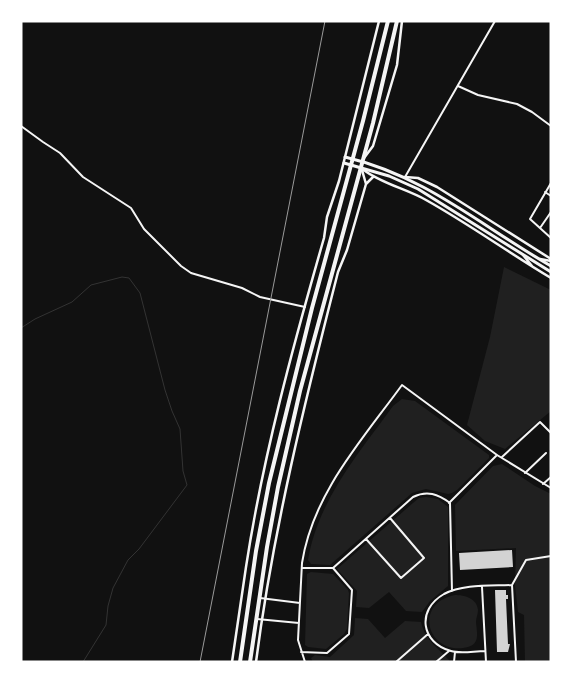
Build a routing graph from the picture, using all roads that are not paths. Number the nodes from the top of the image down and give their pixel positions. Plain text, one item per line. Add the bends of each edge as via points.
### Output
1 (379, 21) edge
2 (388, 21) edge
3 (397, 21) edge
4 (402, 21) edge
5 (495, 21) edge
6 (457, 85) junction
7 (21, 126) edge
8 (551, 126) edge
9 (345, 157) junction
10 (353, 159) junction
11 (362, 161) junction
12 (344, 163) junction
13 (351, 165) junction
14 (361, 167) junction
15 (373, 177) junction
16 (404, 177) junction
17 (551, 183) edge
18 (366, 184) junction
19 (550, 187) edge
20 (545, 192) junction
21 (551, 196) edge
22 (551, 212) edge
23 (540, 228) junction
24 (551, 238) edge
25 (522, 254) junction
26 (536, 258) junction
27 (551, 260) edge
28 (551, 266) edge
29 (534, 268) junction
30 (551, 272) edge
31 (551, 278) edge
32 (305, 307) junction
33 (551, 433) edge
34 (546, 453) dead end
35 (497, 455) junction
36 (502, 457) junction
37 (526, 473) junction
38 (551, 477) edge
39 (543, 484) junction
40 (551, 488) edge
41 (449, 503) junction
42 (390, 518) junction
43 (366, 538) junction
44 (551, 556) edge
45 (302, 568) junction
46 (333, 568) junction
47 (512, 584) junction
48 (482, 587) junction
49 (452, 590) junction
50 (259, 598) junction
51 (265, 599) junction
52 (300, 603) junction
53 (256, 619) junction
54 (262, 620) junction
55 (299, 623) junction
56 (428, 634) junction
57 (485, 650) junction
58 (449, 651) junction
59 (301, 652) junction
60 (455, 652) junction
61 (232, 662) edge
62 (240, 662) edge
63 (250, 662) edge
64 (256, 662) edge
65 (305, 662) edge
66 (396, 662) edge
67 (436, 662) edge
68 (454, 662) edge
69 (486, 662) edge
70 (516, 662) edge

1 - 9 street
2 - 10 highway
3 - 11 highway
4 - 11 street via 397,65 373,146
5 - 6 street
6 - 8 street via 478,95 517,104
6 - 16 street
7 - 32 street via 60,153 83,177 132,208 144,229 181,266 260,297
9 - 10 main road
9 - 12 street
10 - 11 main road
10 - 13 highway
11 - 14 highway
11 - 16 main road
12 - 13 main road
12 - 32 street
13 - 14 main road
13 - 62 highway via 269,482
14 - 15 street
14 - 18 street
14 - 25 main road via 418,189
14 - 50 highway via 321,310 278,487
15 - 18 street
15 - 29 street via 432,203
16 - 26 main road via 437,194
16 - 27 street via 418,178 437,187
17 - 19 street
18 - 51 street via 338,272 298,428
19 - 20 street
20 - 21 street
20 - 23 street via 530,219
22 - 23 street
23 - 24 street
25 - 29 street
25 - 30 main road
26 - 27 street
26 - 28 main road
29 - 31 street
32 - 61 street via 258,501
33 - 36 street via 540,422
34 - 37 street
35 - 36 street
35 - 41 street
35 - 45 street via 402,385 325,493 304,550
36 - 37 street
37 - 39 street
38 - 39 street
39 - 40 street
41 - 42 street via 439,496 424,493 413,497
41 - 49 street
42 - 43 street
42 - 43 street via 424,558 401,578
43 - 46 street
44 - 47 street via 526,560
45 - 46 street
45 - 52 street
46 - 59 street via 352,590 350,634 327,654
47 - 48 street
47 - 70 street
48 - 49 street
48 - 57 street
49 - 56 street via 437,599 427,611
50 - 51 street
50 - 53 highway
51 - 52 street
51 - 54 street
52 - 55 street
53 - 54 street
53 - 63 highway
54 - 55 street
54 - 64 street
55 - 59 street
56 - 58 street via 440,647
56 - 66 street
57 - 60 street
57 - 69 street
58 - 60 street
58 - 67 street
59 - 65 street
60 - 68 street

